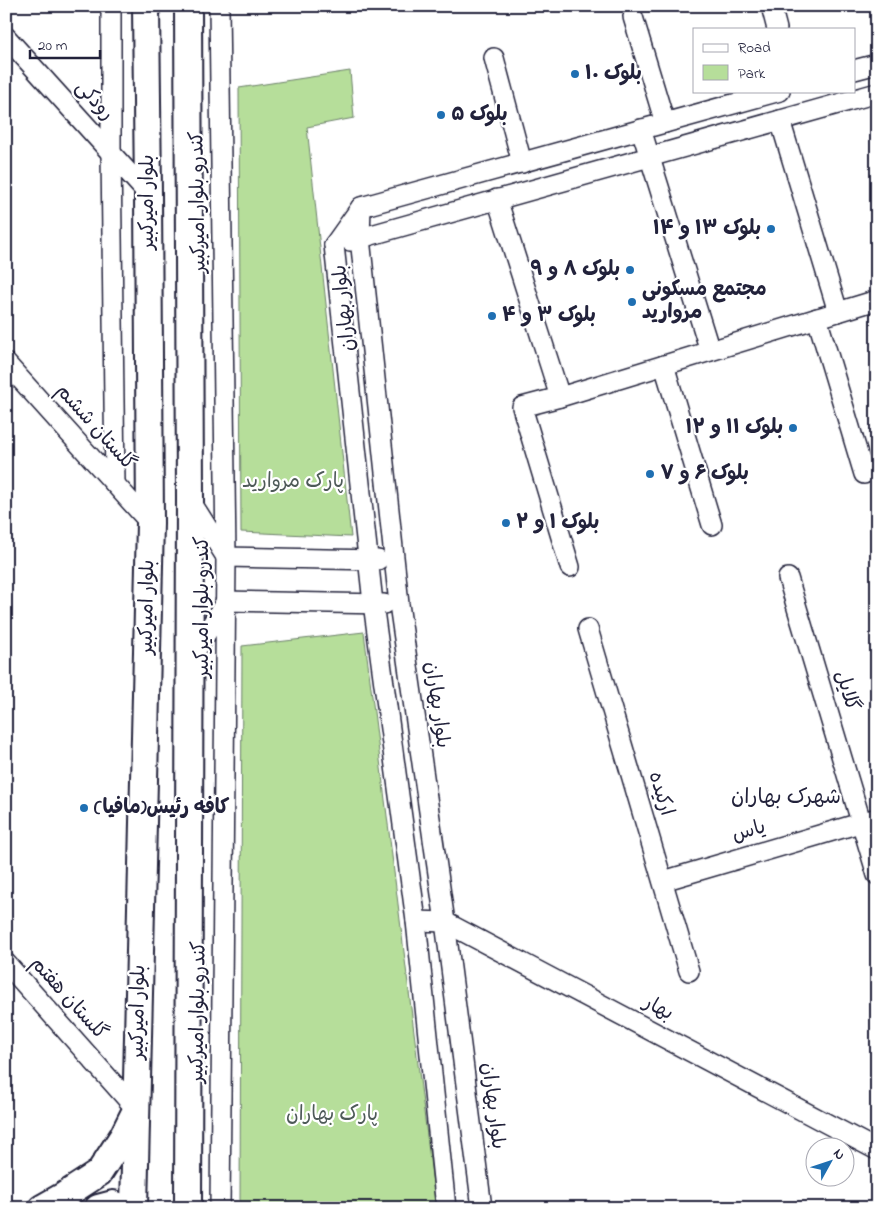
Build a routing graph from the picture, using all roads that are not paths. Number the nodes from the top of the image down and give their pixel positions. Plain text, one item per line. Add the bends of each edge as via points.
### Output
1 (111, 6) edge
2 (146, 6) edge
3 (188, 6) edge
4 (219, 6) edge
5 (771, 6) edge
6 (633, 17) dead end
7 (777, 28) edge
8 (6, 37) edge
9 (494, 58) dead end
10 (877, 64) edge
11 (856, 69) edge
12 (776, 92) edge
13 (877, 93) edge
14 (780, 120) junction
15 (665, 123) junction
16 (641, 129) junction
17 (111, 153) junction
18 (650, 156) junction
19 (522, 163) junction
20 (148, 194) junction
21 (497, 199) junction
22 (361, 207) junction
23 (360, 238) junction
24 (334, 245) junction
25 (877, 300) edge
26 (838, 312) junction
27 (817, 318) junction
28 (710, 351) junction
29 (6, 363) edge
30 (664, 365) junction
31 (560, 397) junction
32 (864, 474) dead end
33 (115, 484) junction
34 (190, 498) junction
35 (150, 523) junction
36 (712, 525) dead end
37 (226, 557) junction
38 (368, 559) junction
39 (394, 562) junction
40 (570, 567) dead end
41 (788, 578) dead end
42 (226, 600) junction
43 (373, 603) junction
44 (399, 604) junction
45 (588, 630) dead end
46 (190, 661) junction
47 (869, 820) edge
48 (877, 875) edge
49 (663, 881) junction
50 (416, 921) junction
51 (445, 922) junction
52 (6, 963) edge
53 (689, 970) dead end
54 (136, 1109) junction
55 (877, 1150) edge
56 (42, 1208) edge
57 (98, 1208) edge
58 (125, 1208) edge
59 (134, 1208) edge
60 (188, 1208) edge
61 (220, 1208) edge
62 (446, 1208) edge
63 (482, 1208) edge

1 - 17 street
2 - 20 main road, بلوار امیرکبیر
3 - 34 main road, بلوار امیرکبیر
4 - 37 street, کندرو بلوار امیرکبیر
5 - 7 street
6 - 15 street
8 - 17 street, رودکی
9 - 19 street
10 - 11 street
12 - 15 street
13 - 14 street
14 - 18 street
14 - 26 street
15 - 16 street
16 - 18 street
16 - 19 street
17 - 20 street, رودکی
17 - 33 street
18 - 21 street
18 - 28 street
19 - 22 street
20 - 35 main road, بلوار امیرکبیر
21 - 23 street
21 - 31 street
22 - 23 street, بلوار بهاران
22 - 24 street
23 - 24 street
23 - 39 street, بلوار بهاران
24 - 38 street, بلوار بهاران
25 - 26 street
26 - 27 street
27 - 28 street
27 - 32 street
28 - 30 street
29 - 33 street, گلستان ششم
30 - 31 street
30 - 36 street
31 - 40 street via 522,407
33 - 35 street, گلستان ششم
34 - 37 street
34 - 46 main road, بلوار امیرکبیر
35 - 54 main road, بلوار امیرکبیر
37 - 38 street
37 - 42 street, کندرو بلوار امیرکبیر
38 - 39 street
38 - 43 street, بلوار بهاران
39 - 44 street, بلوار بهاران
41 - 47 street, گلایل
42 - 43 street
42 - 46 street
42 - 61 street, کندرو بلوار امیرکبیر
43 - 44 street
43 - 50 street, بلوار بهاران
44 - 51 street, بلوار بهاران
45 - 49 street, ارکیده
46 - 60 main road, بلوار امیرکبیر
47 - 48 street, گلایل
47 - 49 street, یاس
49 - 53 street, ارکیده
50 - 51 street, بهار
50 - 62 street, بلوار بهاران
51 - 55 street, بهار
51 - 63 street, بلوار بهاران
52 - 54 street, گلستان هفتم
54 - 56 main road via 99,1174
54 - 59 main road, بلوار امیرکبیر
57 - 58 main road via 113,1204

